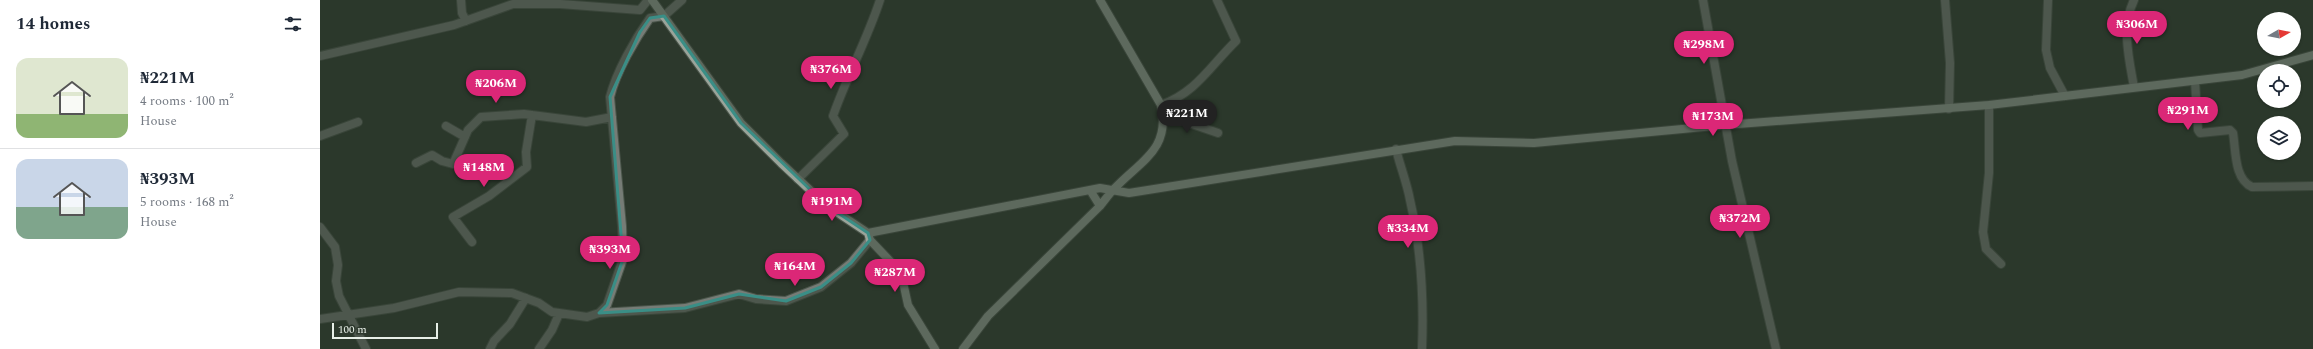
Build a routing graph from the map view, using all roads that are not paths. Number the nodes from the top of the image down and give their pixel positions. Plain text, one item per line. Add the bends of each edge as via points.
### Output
1 (461, 0) edge
2 (648, 0) edge
3 (652, 0) edge
4 (682, 0) edge
5 (880, 0) edge
6 (1100, 0) edge
7 (1216, 0) edge
8 (1703, 0) edge
9 (1945, 0) edge
10 (2048, 0) edge
11 (2134, 0) edge
12 (664, 16) junction
13 (466, 21) junction
14 (2313, 55) edge
15 (320, 56) edge
16 (2195, 81) junction
17 (2134, 87) junction
18 (2065, 96) junction
19 (1161, 105) junction
20 (1989, 105) junction
21 (1949, 109) junction
22 (1163, 114) junction
23 (532, 115) junction
24 (612, 117) junction
25 (358, 122) dead end
26 (446, 126) dead end
27 (1725, 126) junction
28 (1218, 133) dead end
29 (320, 136) edge
30 (465, 137) junction
31 (1396, 149) junction
32 (416, 162) dead end
33 (798, 179) junction
34 (2313, 186) edge
35 (1113, 189) junction
36 (1090, 190) junction
37 (1100, 206) junction
38 (320, 227) edge
39 (869, 237) junction
40 (472, 242) dead end
41 (2001, 264) dead end
42 (526, 298) junction
43 (599, 313) junction
44 (558, 314) junction
45 (350, 315) junction
46 (320, 319) edge
47 (366, 349) edge
48 (490, 349) edge
49 (539, 349) edge
50 (935, 349) edge
51 (963, 349) edge
52 (1422, 349) edge
53 (1776, 349) edge

1 - 13 street
2 - 13 street via 640,10 560,4 513,4
3 - 12 street
4 - 12 street
5 - 33 street via 872,24 853,62 834,116 844,134
6 - 19 street
7 - 19 street via 1236,41 1204,77 1177,100
8 - 27 street
9 - 21 street via 1950,63
10 - 18 street via 2046,50 2050,68
11 - 17 street via 2130,13 2127,48
12 - 24 street via 650,18 640,32 613,87 610,97
12 - 33 street via 741,123
13 - 15 street
14 - 16 street via 2242,75
16 - 17 street
16 - 34 street via 2198,130 2200,133 2230,130 2233,133 2239,174 2245,184 2252,187
17 - 18 street
18 - 20 street
19 - 22 street
20 - 21 street
20 - 41 street via 1989,173 1983,232 1986,249
21 - 27 street
22 - 28 street
22 - 35 street via 1160,142 1151,154
23 - 24 street via 586,122
23 - 30 street via 502,114 481,117 468,130
23 - 40 street via 526,152 527,167 489,196 453,217
24 - 43 street via 623,259 607,305
25 - 29 street
26 - 30 street
27 - 31 street via 1534,143 1455,141
27 - 53 street
30 - 32 street via 453,164 432,155
31 - 35 street via 1129,193
31 - 52 street via 1415,226 1423,292
33 - 39 street via 826,205
35 - 36 street
35 - 37 street
36 - 37 street
36 - 39 street
37 - 51 street via 988,316
38 - 45 street via 335,247 339,296
39 - 43 street via 851,263 821,287 786,301 756,299 739,294 685,308
39 - 50 street via 890,261 903,282 908,304
42 - 44 street
42 - 45 street via 512,293 459,292 394,308
42 - 48 street
43 - 44 street via 587,317
44 - 49 street via 552,330
45 - 46 street
45 - 47 street

